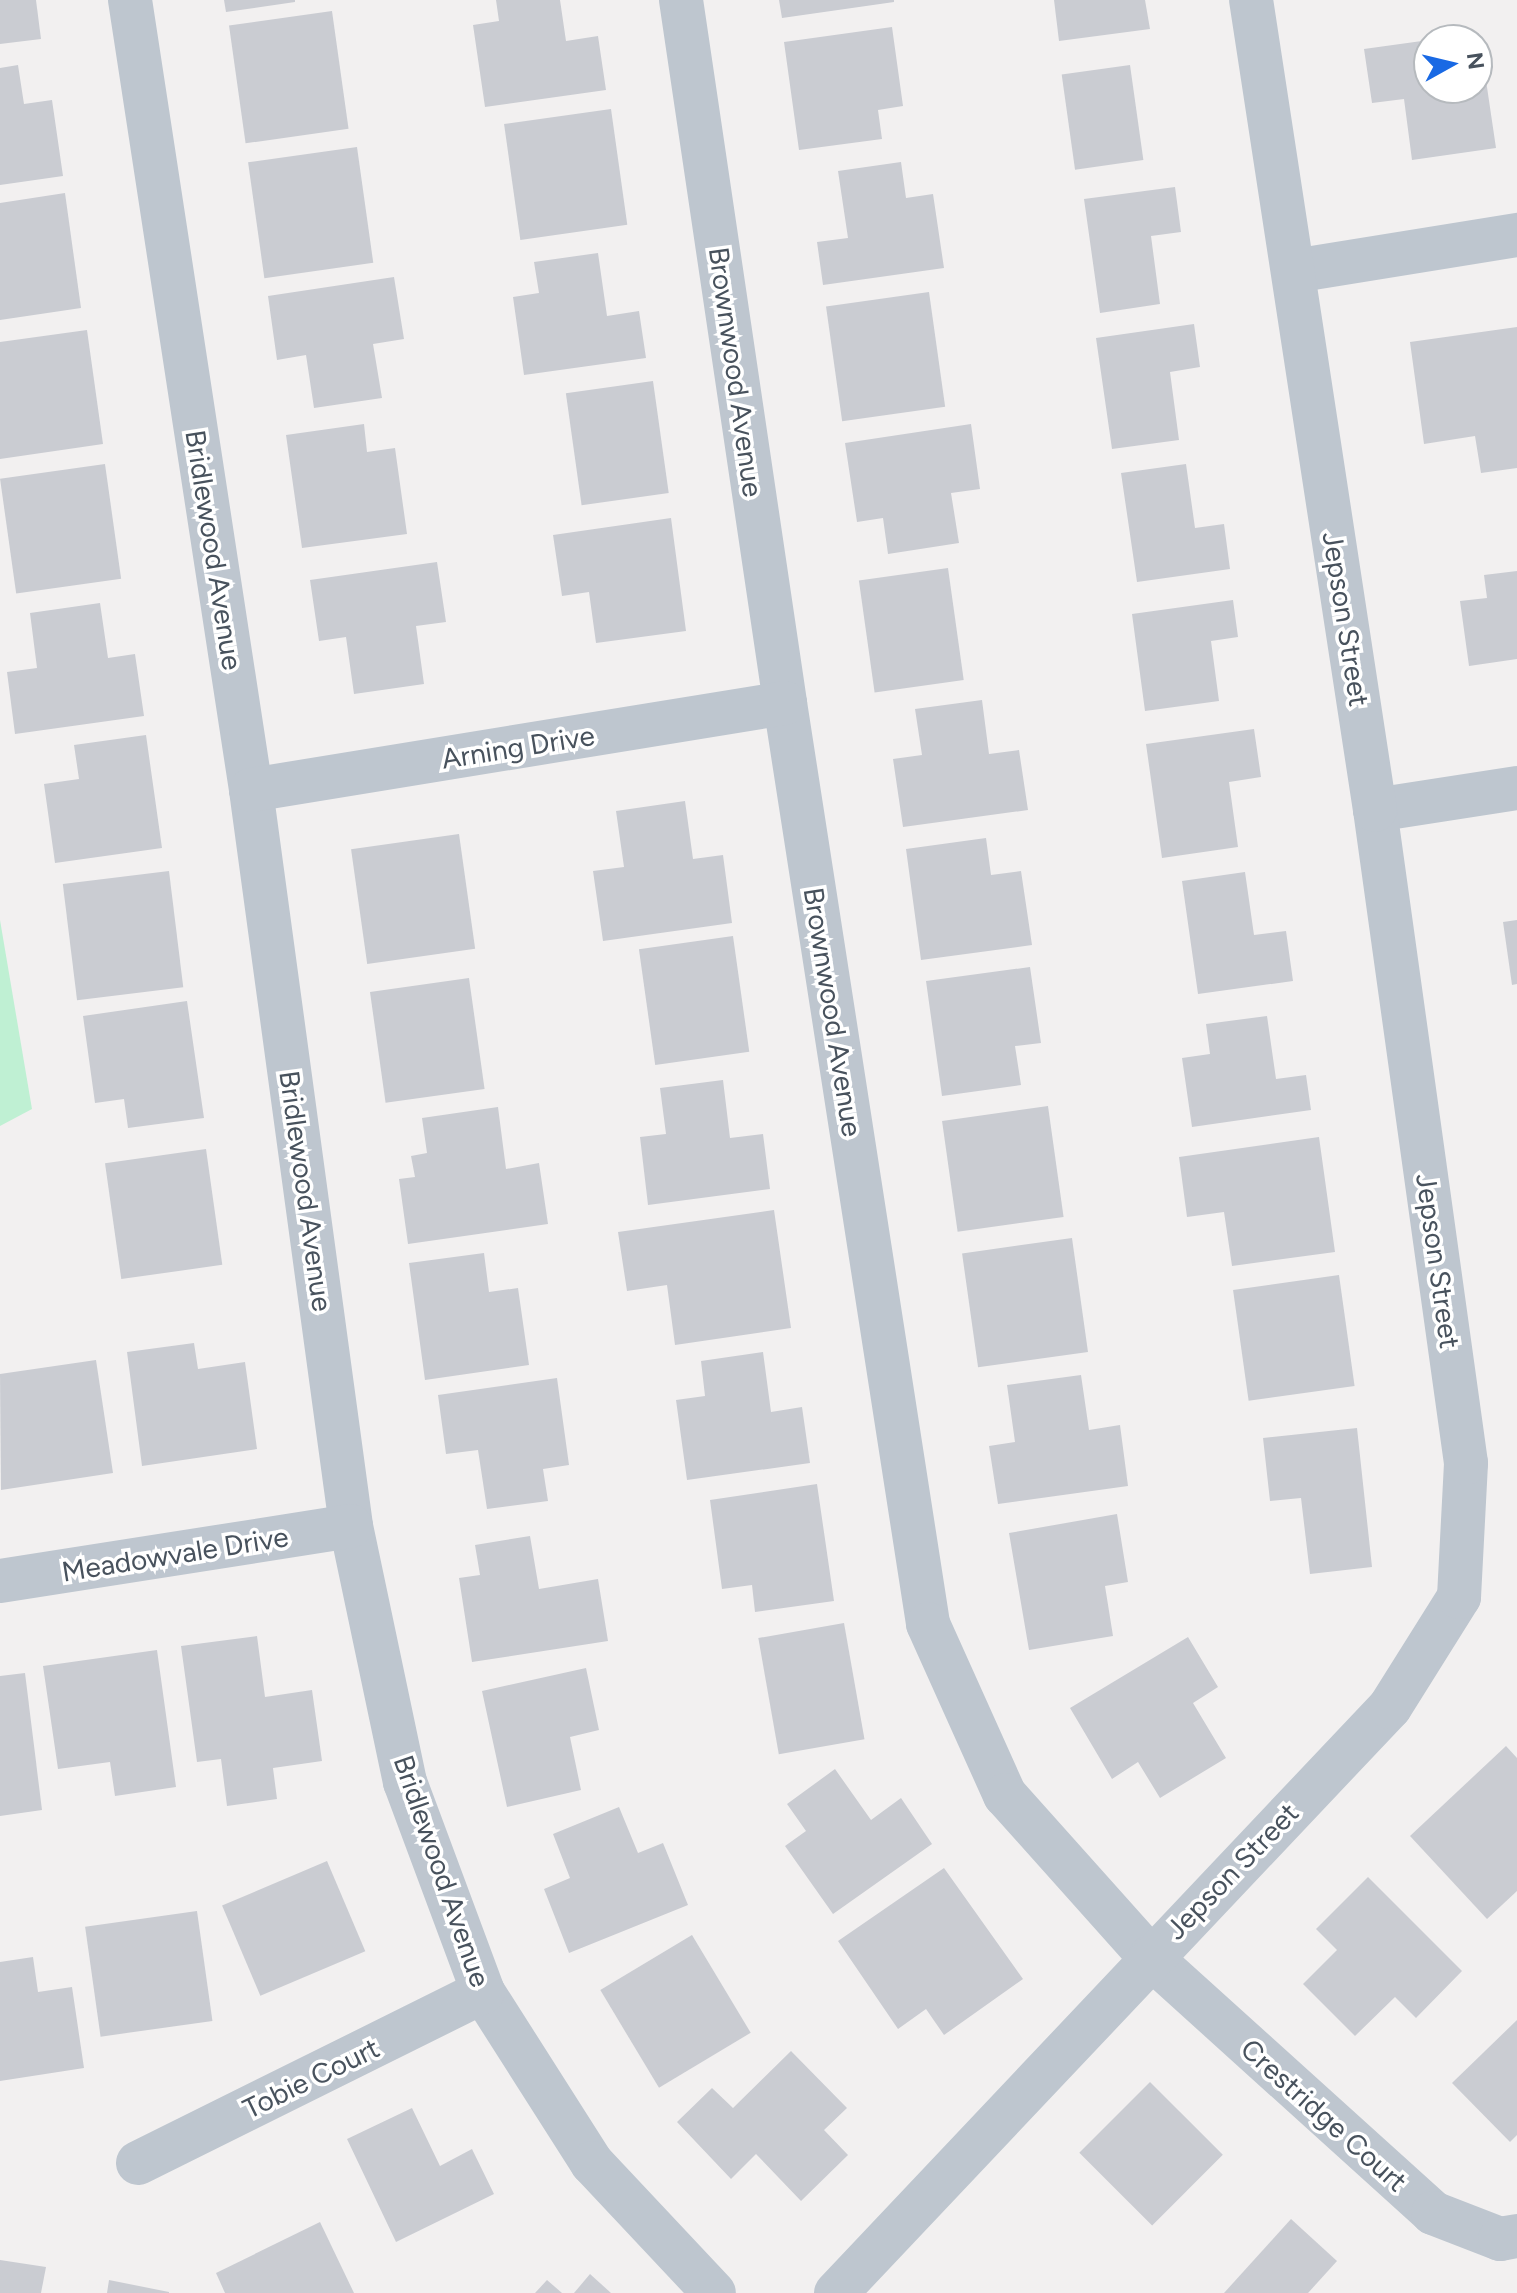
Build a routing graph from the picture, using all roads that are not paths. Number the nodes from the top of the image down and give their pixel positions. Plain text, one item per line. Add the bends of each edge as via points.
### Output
1 (130, 0) edge
2 (681, 0) edge
3 (1251, 0) edge
4 (1517, 235) edge
5 (1294, 271) junction
6 (785, 703) junction
7 (1517, 788) edge
8 (251, 790) junction
9 (1375, 810) junction
10 (351, 1526) junction
11 (0, 1581) edge
12 (1150, 1957) junction
13 (483, 1992) junction
14 (138, 2163) dead end
15 (1517, 2236) edge
16 (714, 2293) edge
17 (836, 2293) edge

1 - 8 street, Bridlewood Avenue
2 - 6 street, Brownwood Avenue
3 - 5 street, Jepson Street
4 - 5 street
5 - 9 street, Jepson Street
6 - 8 street, Arning Drive
6 - 12 street, Brownwood Avenue via 928,1624 1005,1795
7 - 9 street
8 - 10 street, Bridlewood Avenue
9 - 12 street, Jepson Street via 1466,1463 1459,1597 1390,1707
10 - 11 street, Meadowvale Drive
10 - 13 street, Bridlewood Avenue via 405,1782
12 - 15 street, Crestridge Court via 1433,2213 1500,2239
12 - 17 street, Jepson Street
13 - 14 street, Tobie Court
13 - 16 street, Bridlewood Avenue via 592,2163

